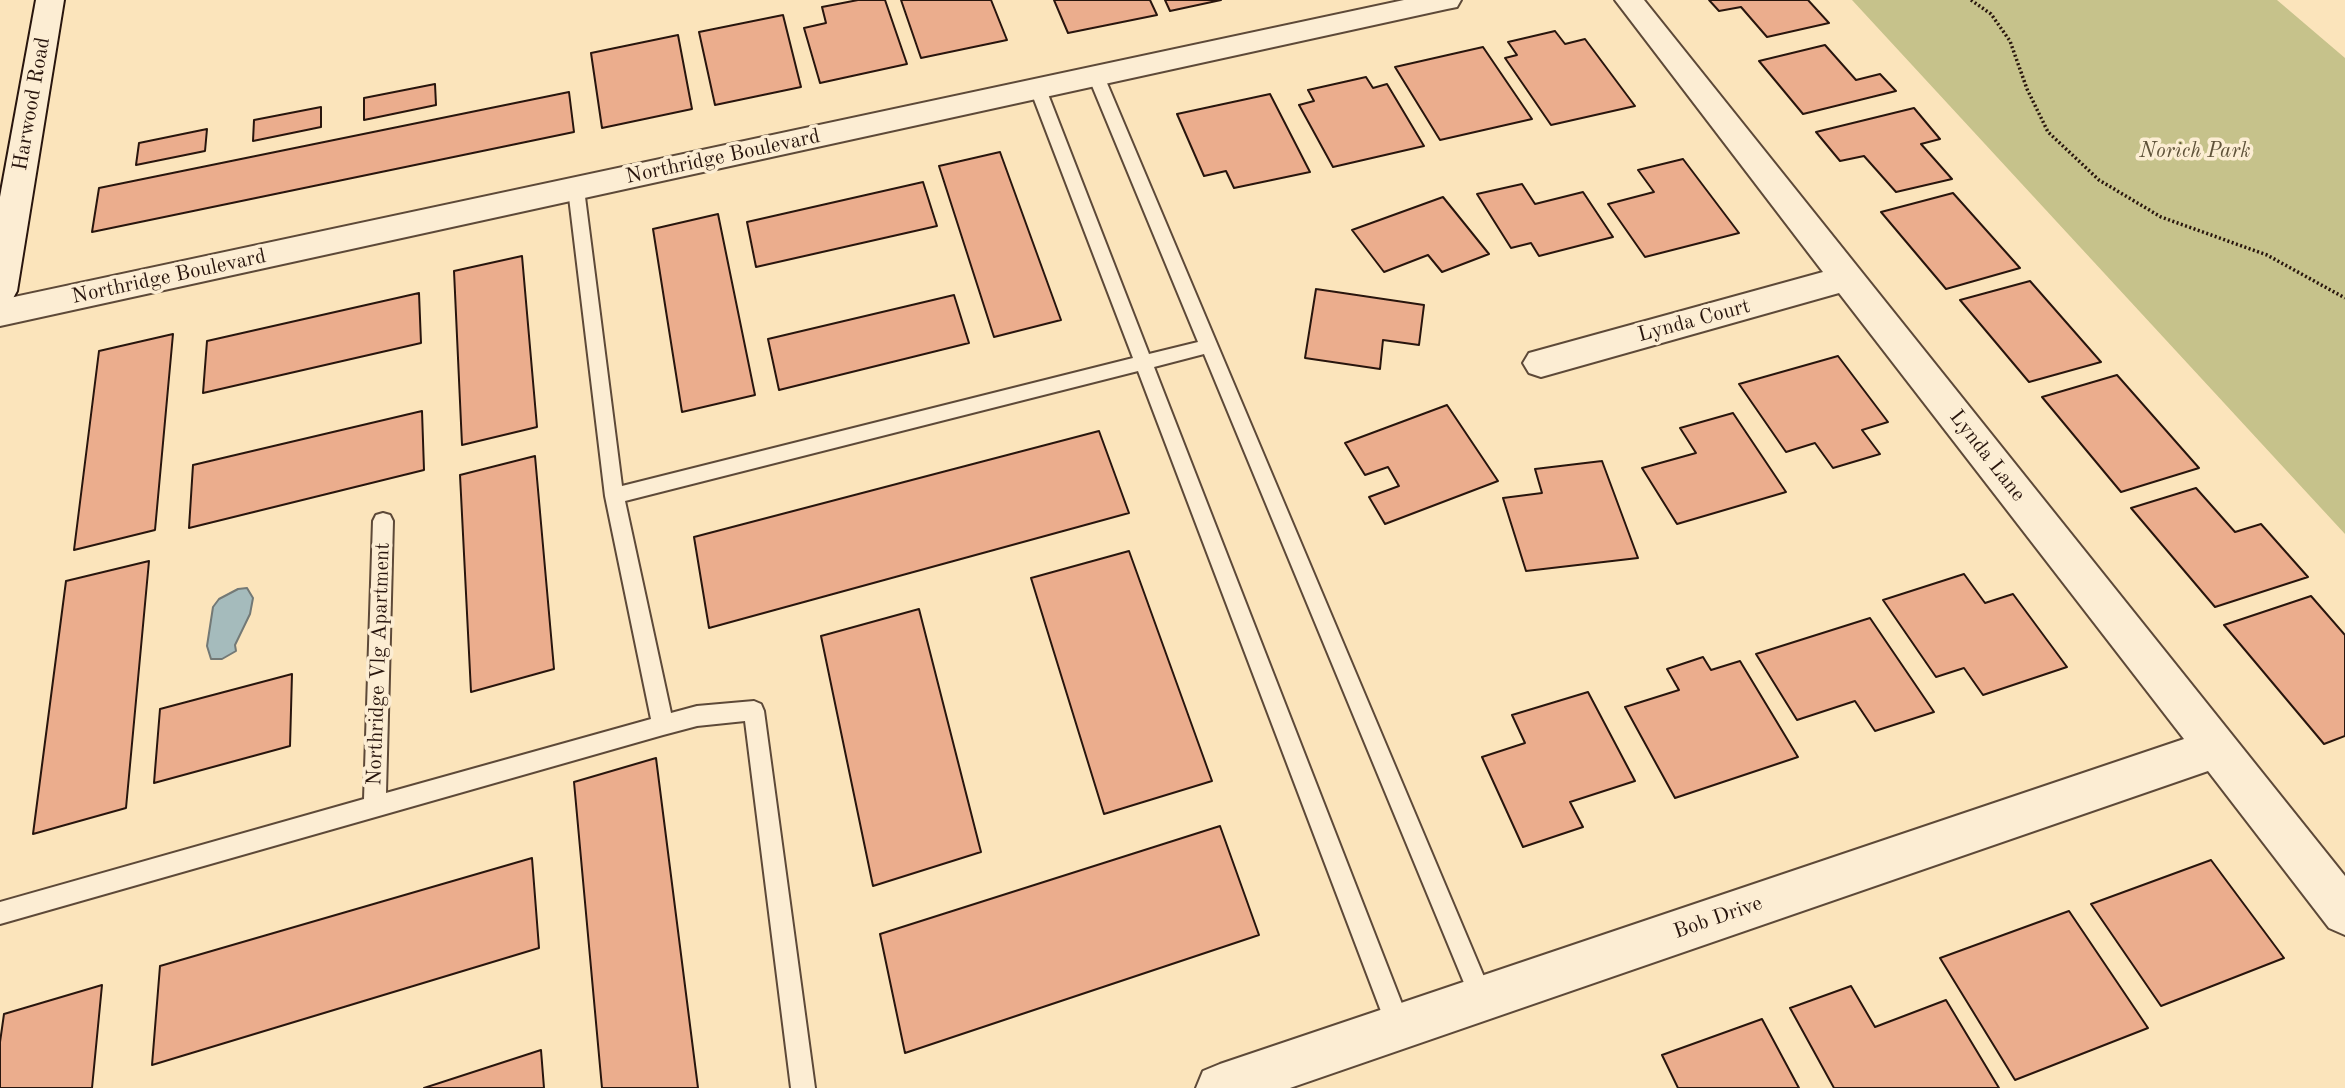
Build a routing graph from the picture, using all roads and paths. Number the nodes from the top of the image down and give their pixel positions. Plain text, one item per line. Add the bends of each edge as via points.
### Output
1 (50, 0) edge
2 (1447, 0) edge
3 (1629, 0) edge
4 (1971, 0) edge
5 (1096, 76) junction
6 (1038, 89) junction
7 (576, 189) junction
8 (1847, 278) junction
9 (0, 291) edge
10 (2345, 298) edge
11 (0, 313) edge
12 (1209, 346) junction
13 (1143, 363) junction
14 (1541, 363) dead end
15 (614, 496) junction
16 (383, 521) dead end
17 (663, 725) junction
18 (2216, 748) junction
19 (375, 807) junction
20 (2345, 912) edge
21 (0, 913) edge
22 (1482, 999) junction
23 (1399, 1027) junction
24 (803, 1088) edge
25 (1220, 1088) edge

1 - 9 street, Harwood Road
2 - 5 street, Northridge Boulevard
3 - 8 street, Lynda Lane
4 - 10 path via 1992,14 2010,41 2048,132 2099,180 2161,217 2267,255
5 - 6 street, Northridge Boulevard
5 - 12 lane
6 - 7 street, Northridge Boulevard
6 - 13 lane
7 - 11 street, Northridge Boulevard
7 - 15 lane
8 - 14 street, Lynda Court
8 - 18 street, Lynda Lane
12 - 13 lane
12 - 22 lane
13 - 15 lane
13 - 23 lane
15 - 17 lane
16 - 19 lane, Northridge Vlg Apartment
17 - 19 lane
17 - 24 lane via 696,716 754,711
18 - 20 street, Lynda Lane
18 - 22 street, Bob Drive
19 - 21 lane
22 - 23 street, Bob Drive
23 - 25 street, Bob Drive

